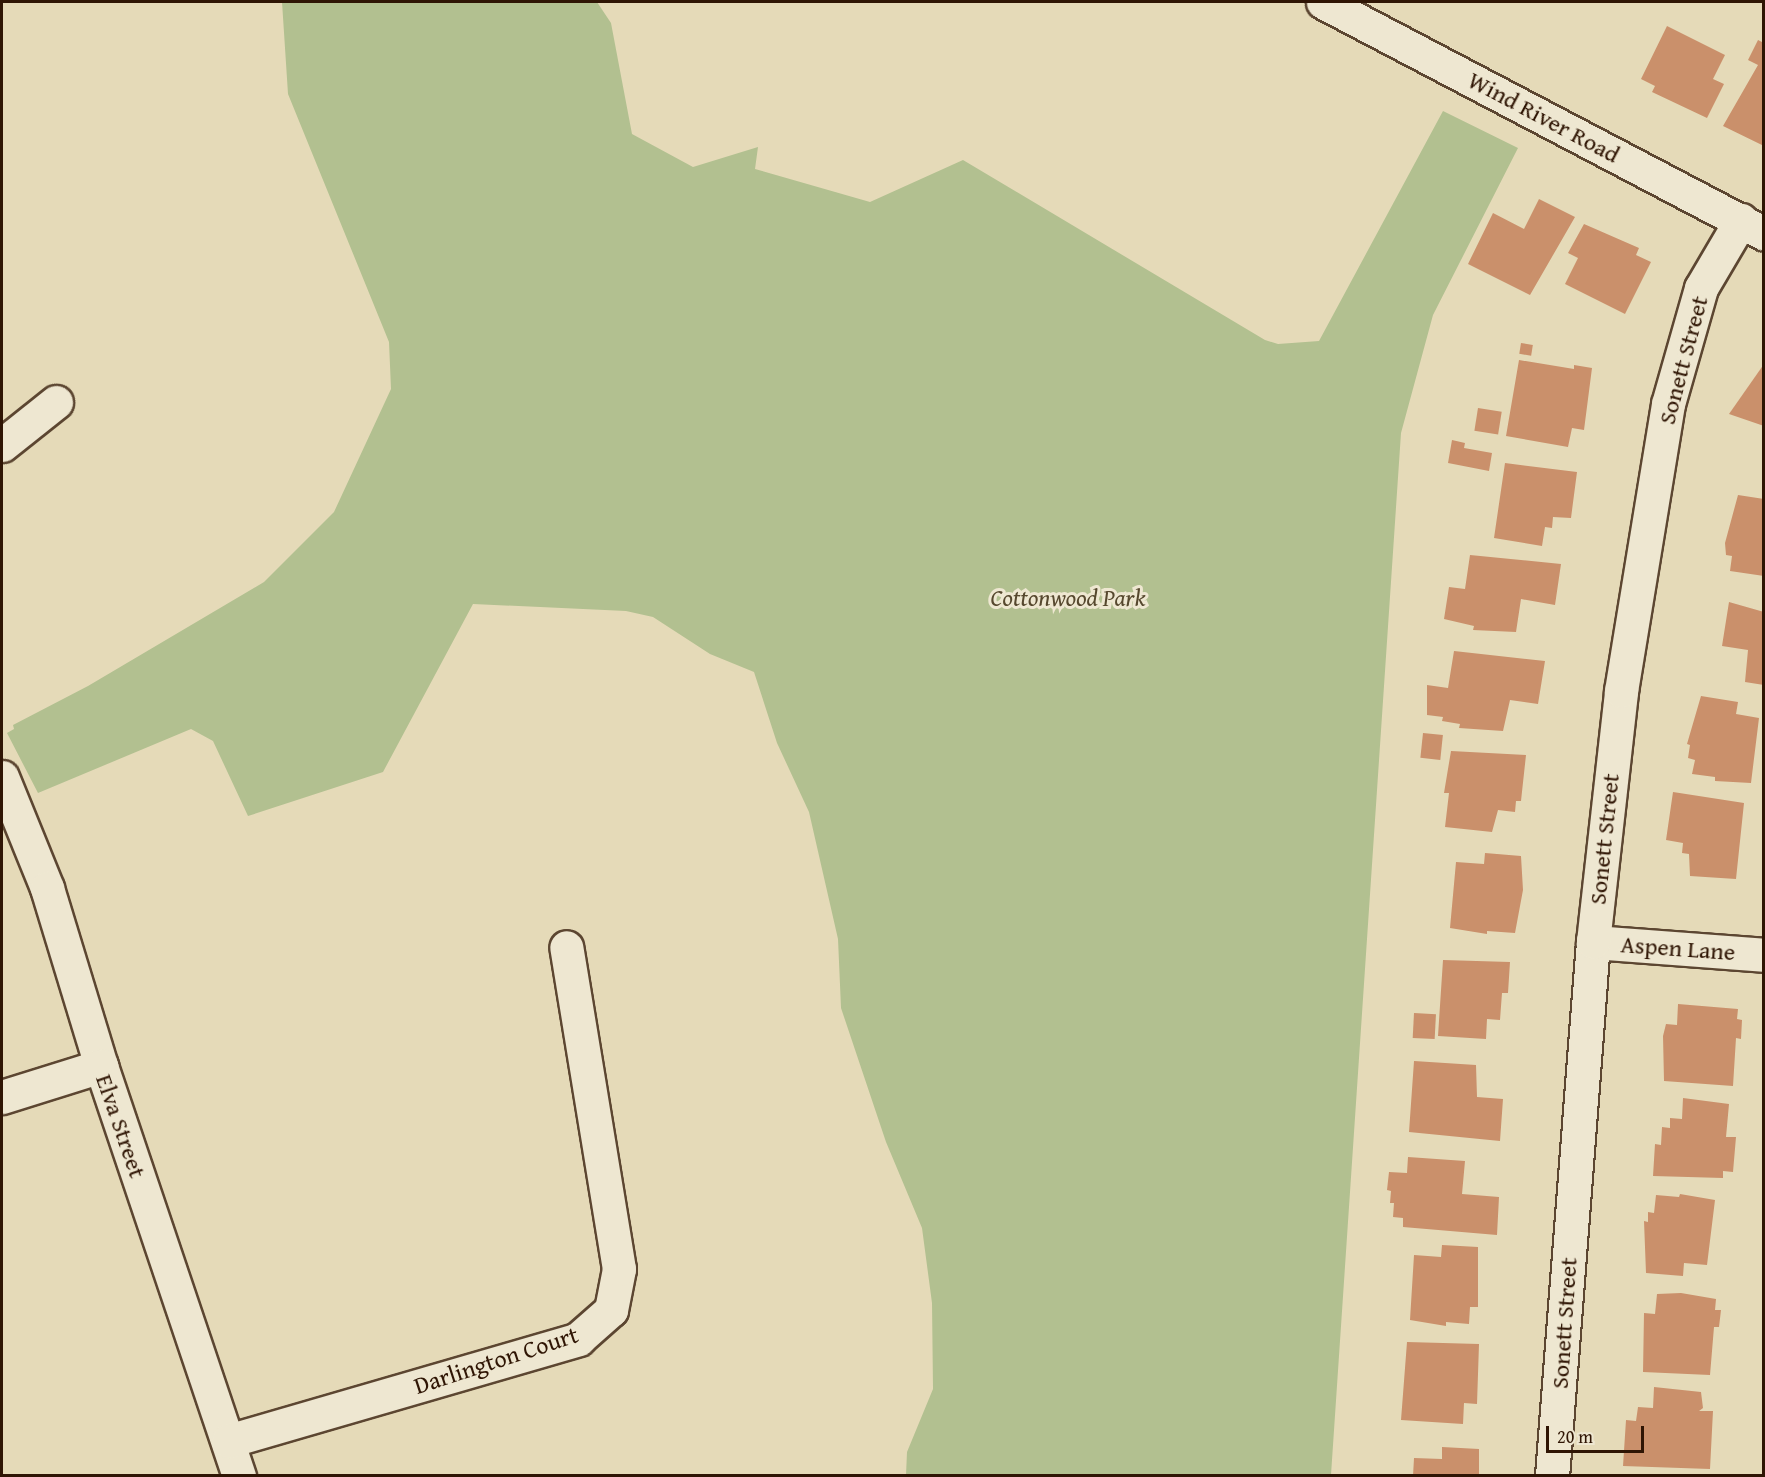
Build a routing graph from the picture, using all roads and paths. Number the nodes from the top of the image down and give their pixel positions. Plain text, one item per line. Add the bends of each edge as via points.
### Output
1 (1323, 2) edge
2 (1752, 227) edge
3 (56, 402) dead end
4 (2, 445) edge
5 (2, 777) edge
6 (1593, 942) junction
7 (566, 947) dead end
8 (1764, 955) edge
9 (101, 1066) junction
10 (2, 1096) edge
11 (228, 1441) junction
12 (239, 1476) edge
13 (1552, 1476) edge

1 - 2 street, Wind River Road
2 - 6 street, Sonett Street via 1701,288 1668,404 1611,760
3 - 4 street
5 - 9 street, Elva Street via 47,888
6 - 8 street, Aspen Lane
6 - 13 street, Sonett Street
7 - 11 street, Darlington Court via 619,1269 611,1310 578,1339
9 - 10 street
9 - 11 street, Elva Street
11 - 12 street, Elva Street

